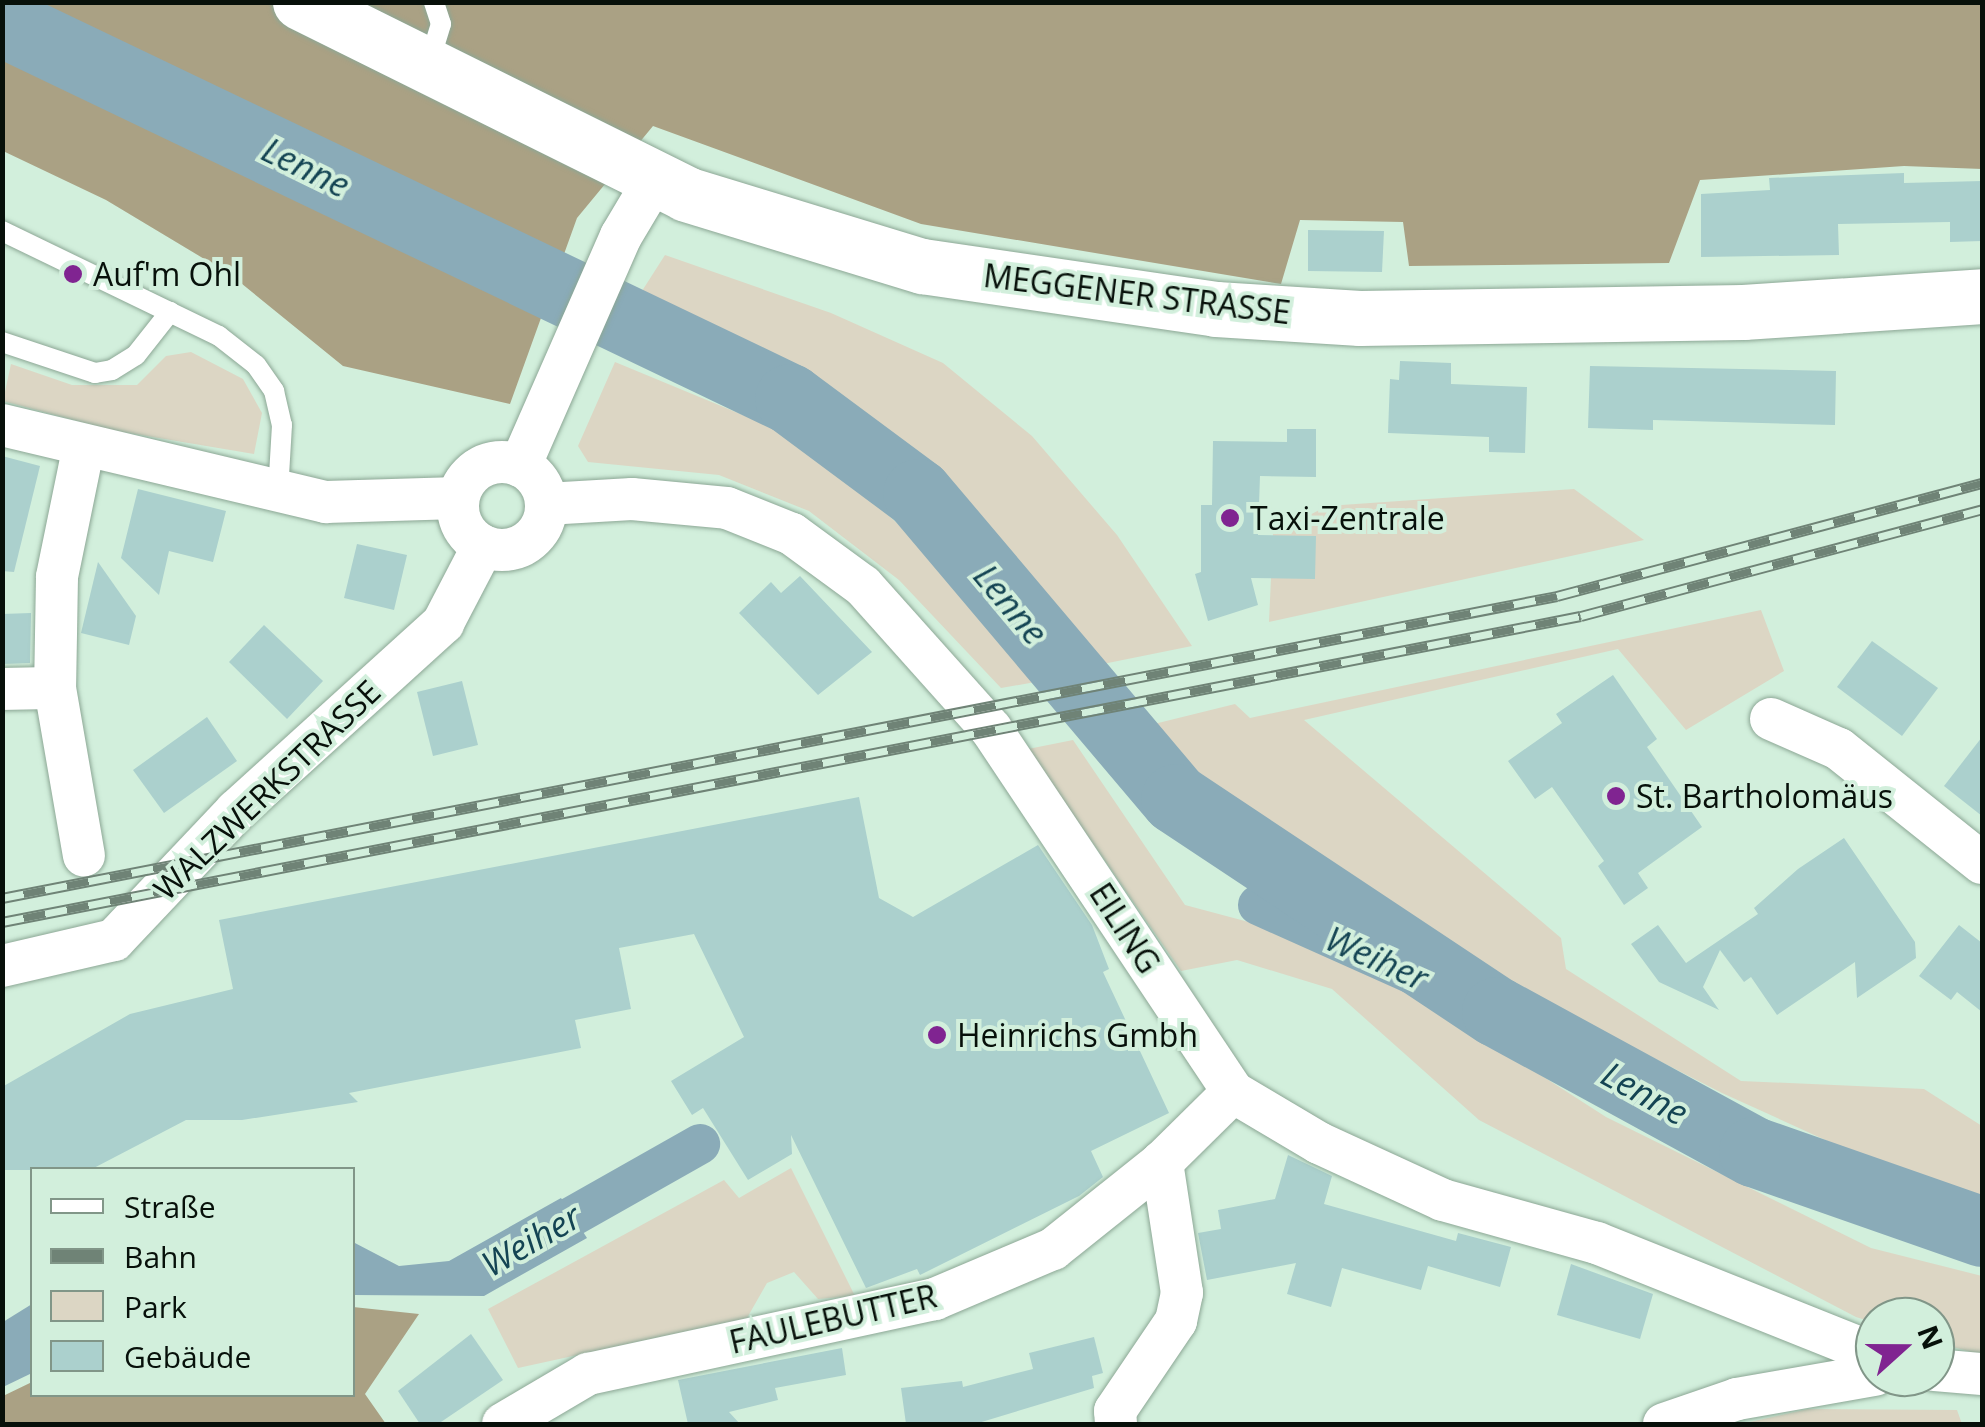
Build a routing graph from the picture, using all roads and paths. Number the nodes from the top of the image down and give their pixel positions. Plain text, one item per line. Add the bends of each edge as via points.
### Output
1 (434, 2) edge
2 (321, 13) edge
3 (428, 69) junction
4 (655, 179) junction
5 (2, 230) edge
6 (1982, 296) edge
7 (170, 312) junction
8 (2, 342) edge
9 (2, 426) edge
10 (84, 445) junction
11 (520, 466) junction
12 (278, 493) junction
13 (458, 498) junction
14 (546, 504) junction
15 (482, 546) junction
16 (55, 688) junction
17 (2, 689) edge
18 (1772, 719) dead end
19 (84, 856) dead end
20 (1982, 863) edge
21 (2, 966) edge
22 (1233, 1092) junction
23 (1162, 1162) junction
24 (1855, 1346) edge
25 (1955, 1372) edge
26 (1982, 1374) edge
27 (1855, 1378) edge
28 (502, 1424) edge
29 (1116, 1424) edge
30 (1664, 1424) edge

1 - 3 lane via 440,24
2 - 3 main road, MEGGENER STRASSE
3 - 4 main road, MEGGENER STRASSE
4 - 6 main road, MEGGENER STRASSE via 922,266 1247,313 1487,321
4 - 11 street via 621,236
5 - 7 lane
7 - 8 lane via 136,355 94,374
7 - 12 lane via 219,336 256,365 274,391 282,425
9 - 10 street
10 - 12 street
10 - 16 street via 57,577
11 - 13 street via 481,467
11 - 14 street via 538,481
12 - 13 street via 326,502
13 - 15 street via 465,532
14 - 15 street via 532,540 508,550
14 - 22 street, EILING via 632,499 727,508 792,534 863,586 991,730
15 - 21 street, WALZWERKSTRASSE via 443,623 236,811 114,940
16 - 17 street
16 - 19 street
18 - 20 street via 1839,749
22 - 23 street, FAULEBUTTER
22 - 24 street, EILING via 1319,1143 1443,1200 1596,1243
23 - 28 street, FAULEBUTTER via 1054,1249 935,1300 588,1374
23 - 29 street via 1182,1293 1176,1320 1115,1411
25 - 26 street
27 - 30 street via 1737,1399

